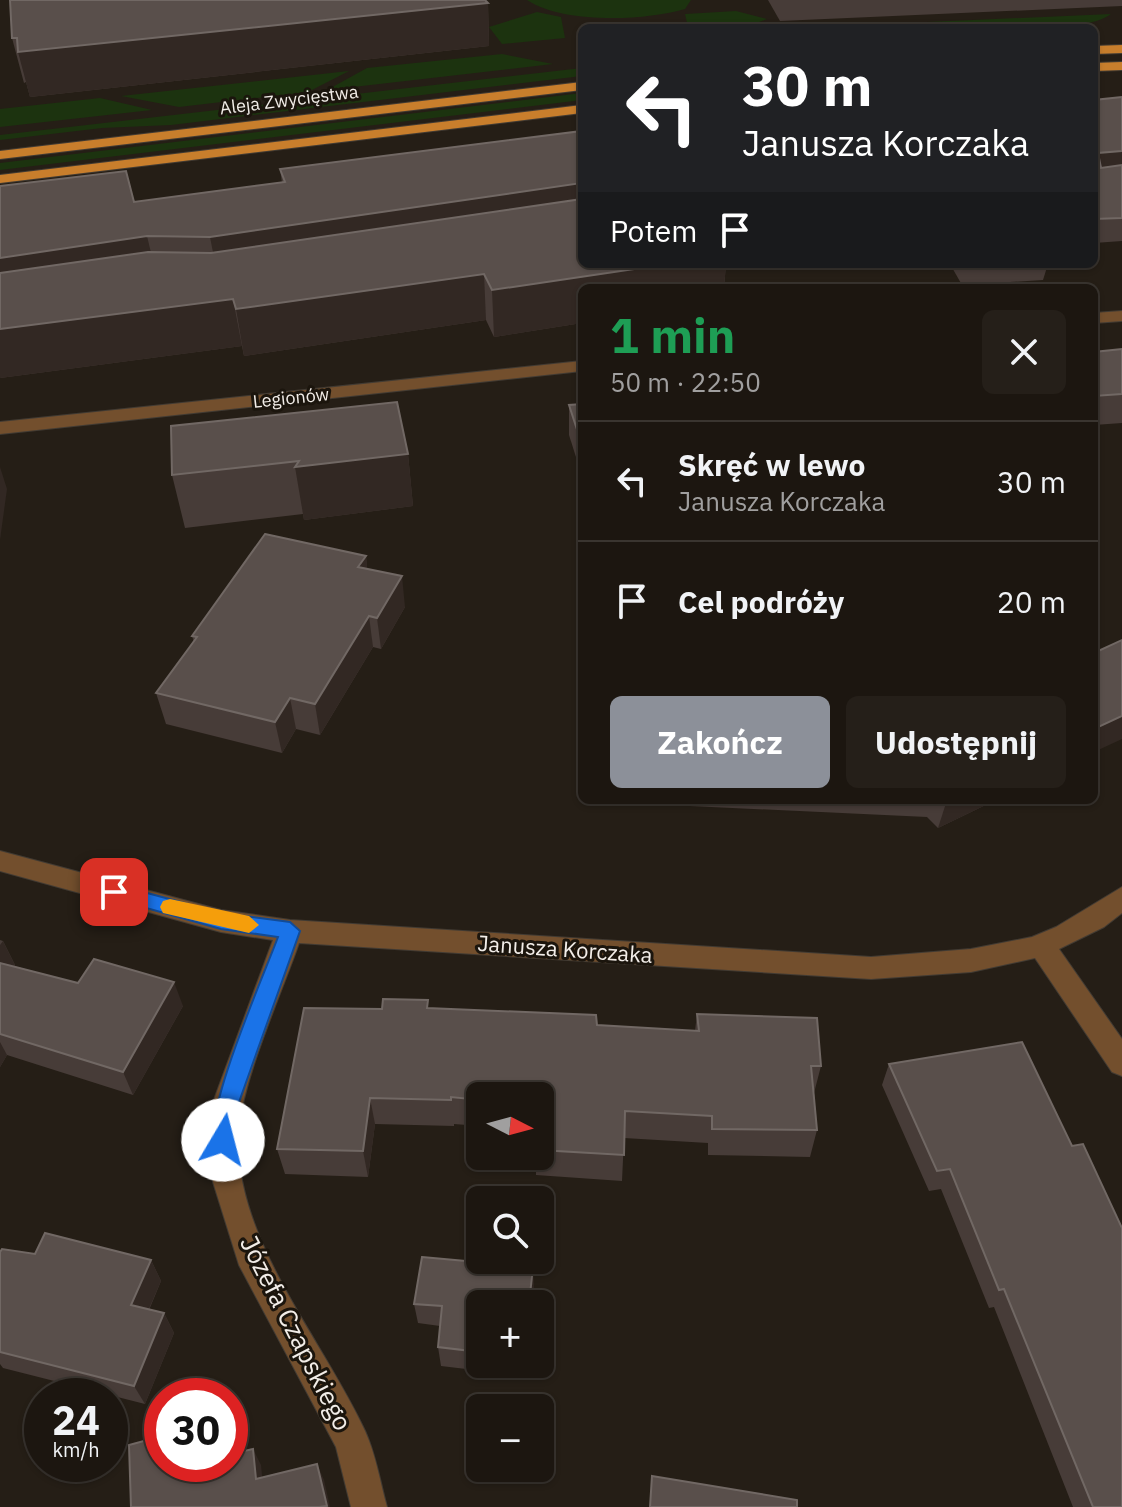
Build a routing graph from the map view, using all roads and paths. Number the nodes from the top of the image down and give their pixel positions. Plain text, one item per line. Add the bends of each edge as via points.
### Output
1 (1122, 49) edge
2 (1098, 50) edge
3 (1122, 66) edge
4 (1098, 67) edge
5 (578, 86) edge
6 (578, 109) edge
7 (0, 155) edge
8 (0, 179) edge
9 (1122, 316) edge
10 (1098, 318) edge
11 (578, 366) edge
12 (0, 428) edge
13 (0, 861) edge
14 (1122, 898) edge
15 (290, 931) junction
16 (1043, 947) junction
17 (1122, 1063) edge
18 (369, 1507) edge

1 - 2 main road
3 - 4 main road
5 - 7 main road, Aleja Zwycięstwa
6 - 8 main road, Aleja Zwycięstwa
9 - 10 street
11 - 12 street, Legionów
13 - 15 street, Janusza Korczaka via 221,921
14 - 16 street, Janusza Korczaka via 1080,930
15 - 16 street, Janusza Korczaka via 871,968 965,964
15 - 18 street, Józefa Czapskiego via 227,1105 223,1140 228,1182 250,1254 352,1442
16 - 17 street

